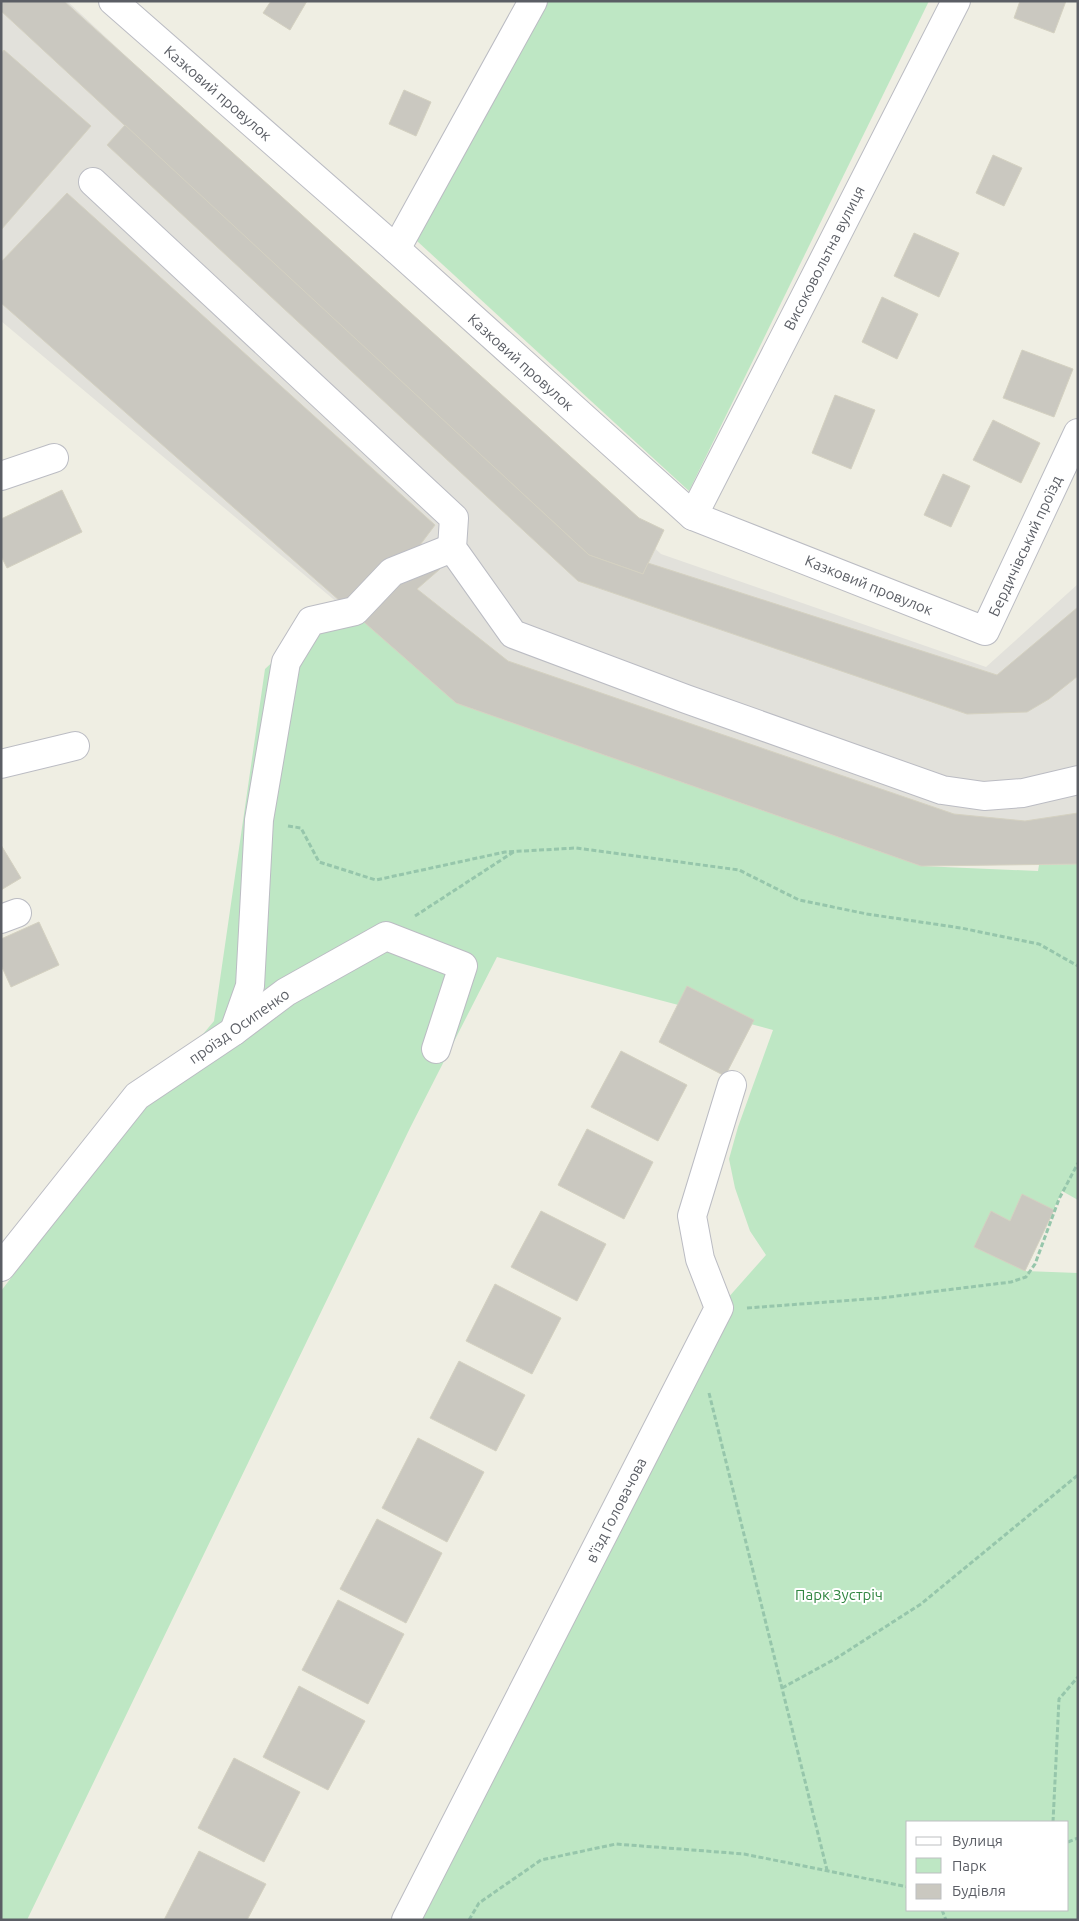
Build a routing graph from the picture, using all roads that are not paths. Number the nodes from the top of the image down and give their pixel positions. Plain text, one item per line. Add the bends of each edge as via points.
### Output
1 (113, 1) edge
2 (533, 1) edge
3 (956, 1) edge
4 (93, 182) dead end
5 (396, 249) junction
6 (1078, 433) edge
7 (54, 458) dead end
8 (1, 476) edge
9 (693, 516) junction
10 (452, 548) junction
11 (985, 631) joint
12 (75, 746) dead end
13 (1, 764) edge
14 (1078, 780) edge
15 (234, 1031) junction
16 (436, 1049) dead end
17 (732, 1085) dead end
18 (1, 1267) edge
19 (406, 1920) edge

1 - 5 street, Казковий провулок
2 - 5 street
3 - 9 street, Високовольтна вулиця
4 - 10 street via 454,518
5 - 9 street, Казковий провулок
6 - 11 street, Бердичівський проїзд
7 - 8 street
9 - 11 street, Казковий провулок
10 - 14 street via 513,634 686,699 942,790 984,796 1014,794
10 - 15 street via 392,572 355,611 311,621 286,662 259,820 250,986
12 - 13 street
15 - 16 street, проїзд Осипенко via 286,992 386,936 463,966
15 - 18 street, проїзд Осипенко via 136,1096
17 - 19 street, в'їзд Головачова via 692,1216 700,1260 719,1308

